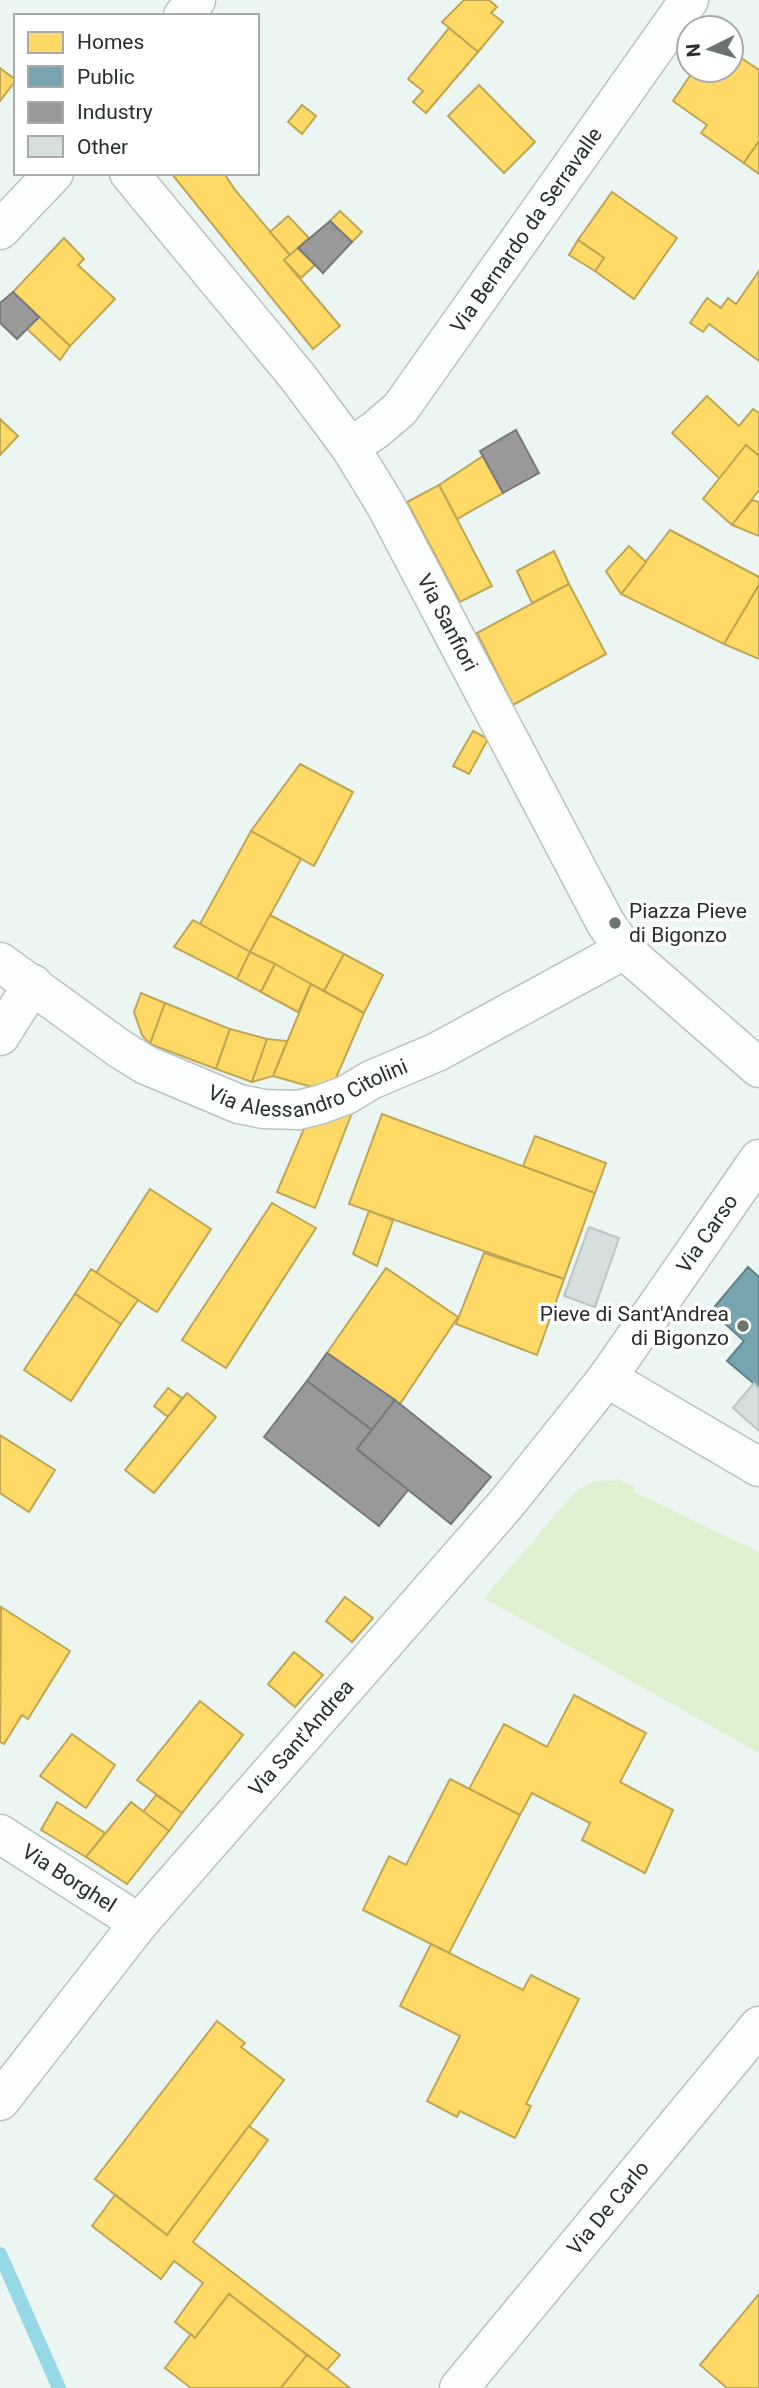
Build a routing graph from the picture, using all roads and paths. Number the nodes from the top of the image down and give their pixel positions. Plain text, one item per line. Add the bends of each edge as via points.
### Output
1 (196, 0) edge
2 (689, 0) edge
3 (185, 14) edge
4 (52, 175) edge
5 (130, 175) edge
6 (0, 230) edge
7 (350, 447) junction
8 (624, 950) junction
9 (0, 962) edge
10 (33, 985) junction
11 (0, 1036) edge
12 (759, 1068) edge
13 (759, 1159) edge
14 (607, 1378) junction
15 (759, 1467) edge
16 (0, 1834) edge
17 (139, 1923) junction
18 (759, 2026) edge
19 (0, 2101) edge
20 (459, 2388) edge

1 - 3 street
2 - 7 street, Via Bernardo da Serravalle via 400,409
4 - 6 street
5 - 7 street, Via Sanfiori via 298,376
7 - 8 street, Via Sanfiori via 385,504 585,889
8 - 10 street, Via Alessandro Citolini via 437,1052 346,1095 298,1110 239,1104 146,1065
8 - 12 street, Via Sanfiori
9 - 10 street, Via Alessandro Citolini
10 - 11 street
13 - 14 street, Via Carso
14 - 15 street
14 - 17 street, Via Sant'Andrea via 507,1503
16 - 17 street, Via Borghel
17 - 19 street, Via Sant'Andrea
18 - 20 street, Via De Carlo

